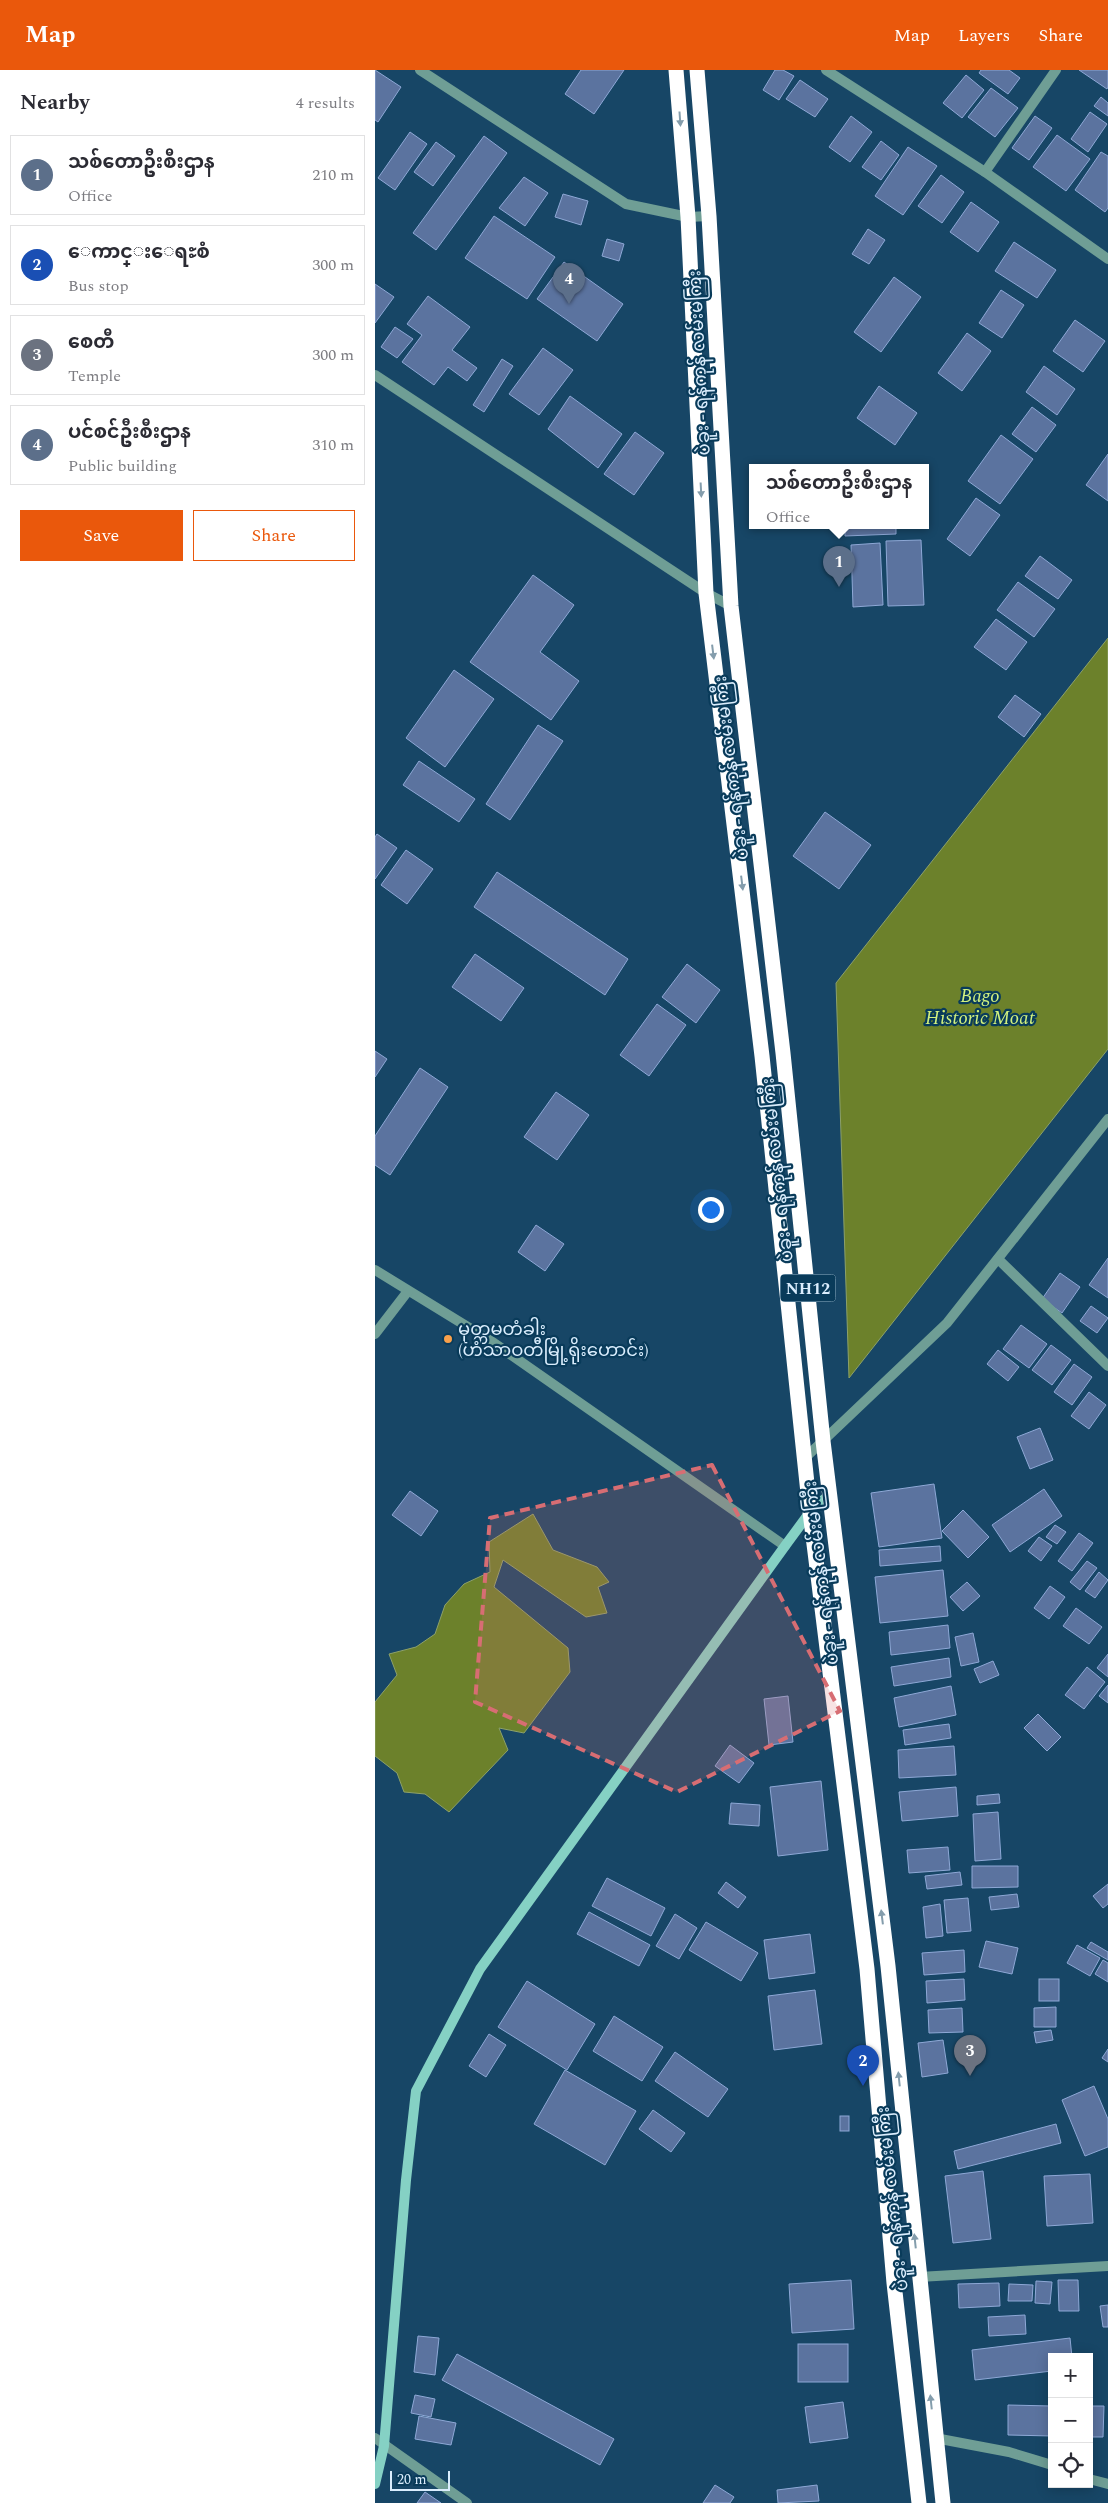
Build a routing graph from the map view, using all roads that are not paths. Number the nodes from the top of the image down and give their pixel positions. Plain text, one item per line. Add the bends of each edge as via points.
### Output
1 (420, 70) edge
2 (676, 70) edge
3 (697, 70) edge
4 (826, 70) edge
5 (1056, 70) edge
6 (985, 172) junction
7 (709, 216) junction
8 (688, 217) junction
9 (1108, 259) edge
10 (375, 375) edge
11 (706, 593) junction
12 (731, 606) junction
13 (1108, 1119) edge
14 (998, 1259) junction
15 (375, 1270) edge
16 (408, 1291) junction
17 (375, 1334) edge
18 (1108, 1366) edge
19 (823, 1441) junction
20 (806, 1457) junction
21 (830, 1494) junction
22 (810, 1512) junction
23 (785, 1546) junction
24 (1108, 2266) edge
25 (919, 2277) junction
26 (375, 2438) edge
27 (935, 2438) junction
28 (384, 2446) junction
29 (1048, 2464) edge
30 (1093, 2480) edge
31 (375, 2484) edge
32 (1108, 2484) edge
33 (467, 2503) edge
34 (919, 2503) edge
35 (943, 2503) edge

1 - 8 street via 626,204
2 -> 8 highway, ပဲခူး - ရန်ကုန် လမ်းမကြီး / NH12
3 - 7 highway, ပဲခူး - ရန်ကုန် လမ်းမကြီး / NH12
4 - 6 street
5 - 6 street
6 - 9 street
7 - 8 street
7 - 12 highway, ပဲခူး - ရန်ကုန် လမ်းမကြီး / NH12
8 -> 11 highway, ပဲခူး - ရန်ကုန် လမ်းမကြီး / NH12
10 - 11 street
11 - 12 street
11 -> 20 highway, ပဲခူး - ရန်ကုန် လမ်းမကြီး / NH12
12 - 19 highway, ပဲခူး - ရန်ကုန် လမ်းမကြီး / NH12 via 783,1053
13 - 14 street
14 - 18 street
14 - 19 street via 947,1323
15 - 16 street
16 - 17 street
16 - 23 street via 494,1343
19 - 20 street
19 - 21 highway, ပဲခူး - ရန်ကုန် လမ်းမကြီး / NH12
20 - 22 highway, ပဲခူး - ရန်ကုန် လမ်းမကြီး / NH12
21 - 22 street
25 -> 21 highway, ပဲခူး - ရန်ကုန် လမ်းမကြီး / NH12 via 888,1966
22 - 23 street
22 - 34 highway, ပဲခူး - ရန်ကုန် လမ်းမကြီး / NH12 via 867,1969 894,2283
23 - 28 street via 480,1969 416,2091
24 - 25 street
27 -> 25 highway, ပဲခူး - ရန်ကုန် လမ်းမကြီး / NH12
26 - 28 street
27 - 29 street via 1009,2452
27 - 35 highway, ပဲခူး - ရန်ကုန် လမ်းမကြီး / NH12
28 - 31 street
28 - 33 street
30 - 32 street

